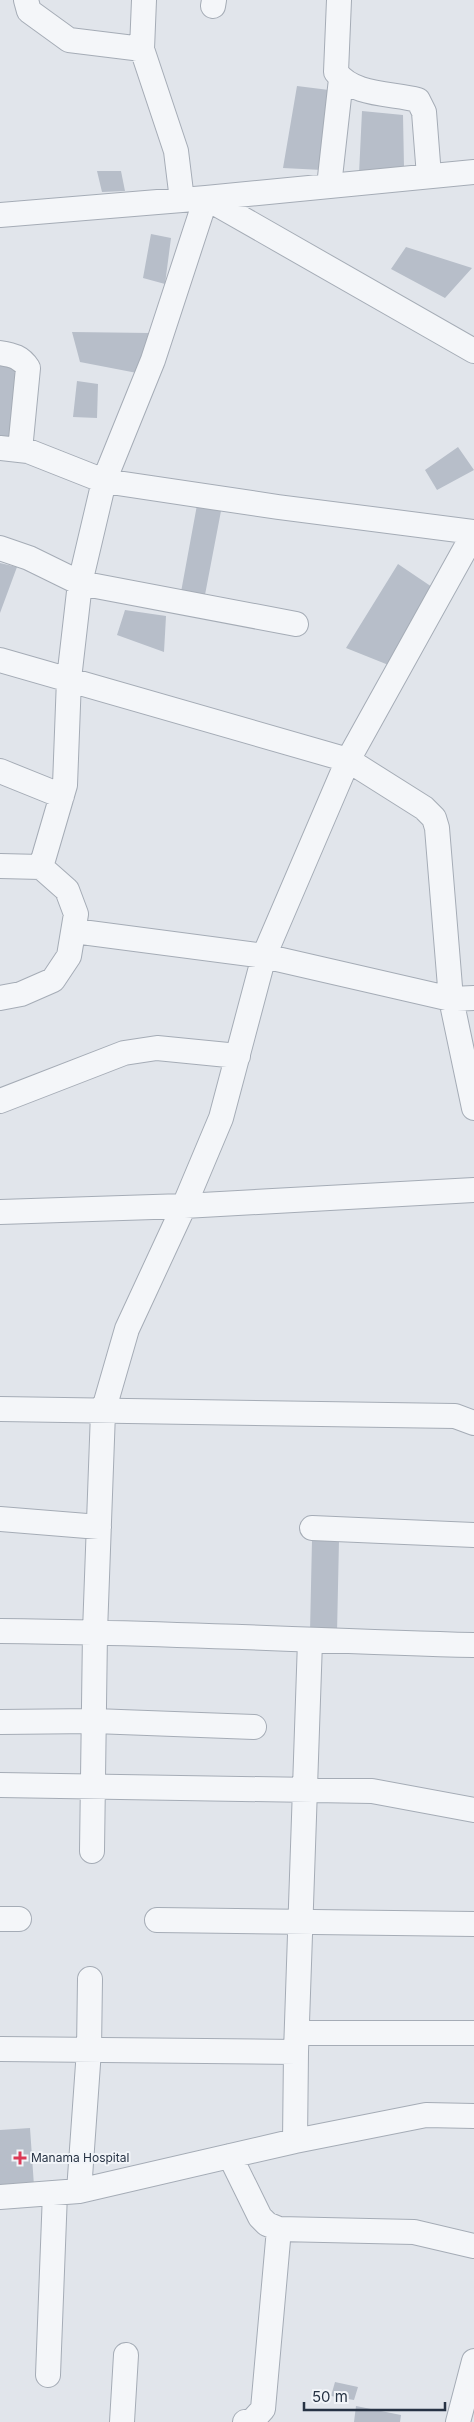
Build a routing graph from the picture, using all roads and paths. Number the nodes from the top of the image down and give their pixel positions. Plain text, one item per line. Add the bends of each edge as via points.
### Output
1 (26, 0) edge
2 (144, 0) edge
3 (339, 0) edge
4 (142, 49) junction
5 (341, 79) junction
6 (474, 172) edge
7 (429, 176) junction
8 (329, 186) junction
9 (206, 198) junction
10 (182, 200) junction
11 (0, 215) edge
12 (474, 351) edge
13 (0, 353) edge
14 (10, 449) edge
15 (104, 481) junction
16 (474, 532) edge
17 (0, 548) edge
18 (80, 583) junction
19 (296, 624) dead end
20 (0, 660) edge
21 (69, 679) junction
22 (348, 760) junction
23 (0, 770) edge
24 (62, 796) junction
25 (0, 866) edge
26 (41, 867) junction
27 (74, 931) junction
28 (264, 956) junction
29 (0, 998) edge
30 (462, 999) edge
31 (238, 1056) junction
32 (0, 1101) edge
33 (474, 1108) edge
34 (474, 1190) edge
35 (184, 1206) junction
36 (0, 1212) edge
37 (0, 1408) edge
38 (103, 1412) junction
39 (474, 1423) edge
40 (0, 1519) edge
41 (99, 1527) junction
42 (312, 1528) dead end
43 (474, 1535) edge
44 (0, 1631) edge
45 (95, 1632) junction
46 (310, 1641) junction
47 (474, 1645) edge
48 (94, 1721) junction
49 (0, 1722) edge
50 (254, 1727) dead end
51 (0, 1786) edge
52 (94, 1786) junction
53 (305, 1790) junction
54 (474, 1810) edge
55 (92, 1851) dead end
56 (157, 1920) dead end
57 (300, 1920) junction
58 (474, 1924) edge
59 (90, 1979) dead end
60 (474, 2033) edge
61 (296, 2042) junction
62 (0, 2049) edge
63 (89, 2050) junction
64 (474, 2116) edge
65 (295, 2141) junction
66 (230, 2156) junction
67 (79, 2192) junction
68 (55, 2193) junction
69 (0, 2197) edge
70 (279, 2230) junction
71 (474, 2246) edge
72 (126, 2355) dead end
73 (474, 2361) edge
74 (48, 2375) dead end
75 (122, 2422) edge
76 (245, 2422) edge
77 (458, 2422) edge

1 - 4 street via 29,10 69,40
2 - 4 street
3 - 5 street via 335,64
4 - 10 street via 176,151
5 - 7 street via 366,90 418,100 424,112
5 - 8 street
6 - 7 street
7 - 8 street
8 - 9 street
9 - 10 street
9 - 12 street
9 - 15 street via 153,360
10 - 11 street
13 - 14 street via 12,354 23,360 28,368
14 - 15 street via 28,451
15 - 16 street
15 - 18 street
16 - 22 street
17 - 18 street
18 - 19 street
18 - 21 street
20 - 21 street
21 - 22 street
21 - 24 street via 66,785
22 - 28 street
22 - 30 street via 424,808 434,818
23 - 24 street
24 - 26 street
25 - 26 street
26 - 27 street via 67,890 76,914
27 - 28 street
27 - 29 street via 69,956 53,980 21,994
28 - 30 street
28 - 31 street
30 - 33 street
31 - 32 street via 157,1048 124,1053
31 - 35 street via 221,1118
34 - 35 street
35 - 36 street
35 - 38 street via 127,1329
37 - 38 street
38 - 39 street via 454,1416
38 - 41 street
40 - 41 street
41 - 45 street
42 - 43 street
44 - 45 street
45 - 46 street
45 - 48 street
46 - 47 street
46 - 53 street
48 - 49 street
48 - 50 street
48 - 52 street
51 - 52 street
52 - 53 street
52 - 55 street
53 - 54 street via 372,1792
53 - 57 street
56 - 57 street
57 - 58 street
57 - 61 street
59 - 63 street
60 - 61 street
61 - 63 street
61 - 65 street
62 - 63 street
63 - 67 street
64 - 65 street via 426,2115
65 - 66 street
66 - 67 street
66 - 70 street via 260,2217
67 - 68 street
68 - 69 street
68 - 74 street
70 - 71 street via 414,2232
70 - 76 street via 263,2409 252,2421
72 - 75 street
73 - 77 street

